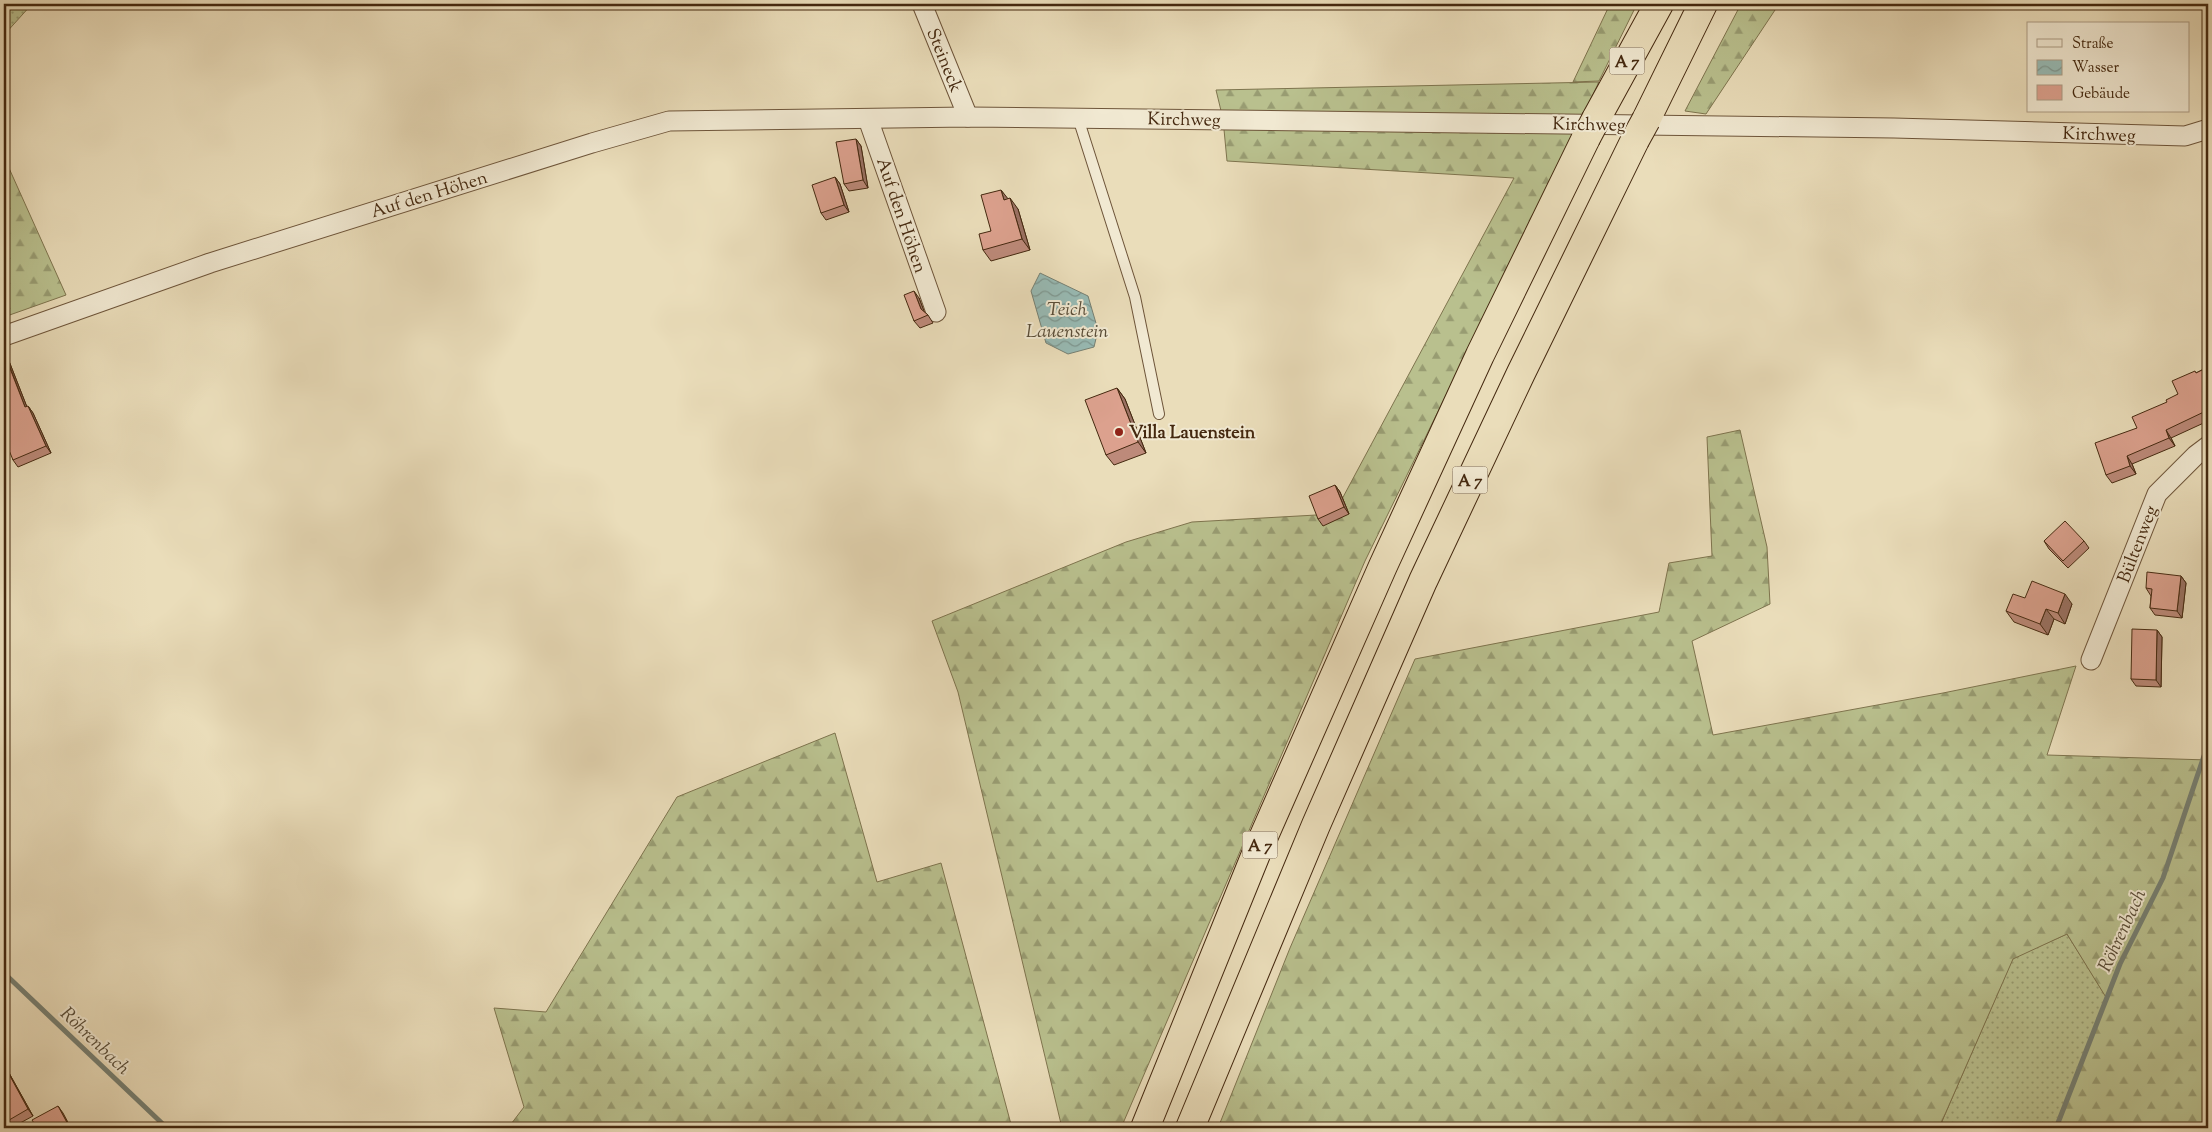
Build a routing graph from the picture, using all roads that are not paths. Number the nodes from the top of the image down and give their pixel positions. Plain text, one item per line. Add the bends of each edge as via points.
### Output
1 (922, 4) edge
2 (1658, 4) edge
3 (1704, 4) edge
4 (968, 117) junction
5 (868, 118) junction
6 (1078, 118) junction
7 (2208, 129) edge
8 (936, 312) dead end
9 (4, 336) edge
10 (1159, 414) dead end
11 (2208, 446) edge
12 (2092, 660) dead end
13 (1145, 1128) edge
14 (1190, 1128) edge

1 - 4 street, Steineck
2 - 13 highway, A 7 via 1591,129 1480,355 1383,566 1256,854
3 - 14 highway, A 7 via 1530,355 1423,581 1316,825
4 - 5 street, Auf den Höhen
4 - 6 street, Kirchweg
5 - 8 street, Auf den Höhen
5 - 9 street, Auf den Höhen via 669,121 210,263
6 - 7 street, Kirchweg via 1894,128 2186,136
6 - 10 lane via 1134,297
11 - 12 street, Bültenweg via 2157,494

